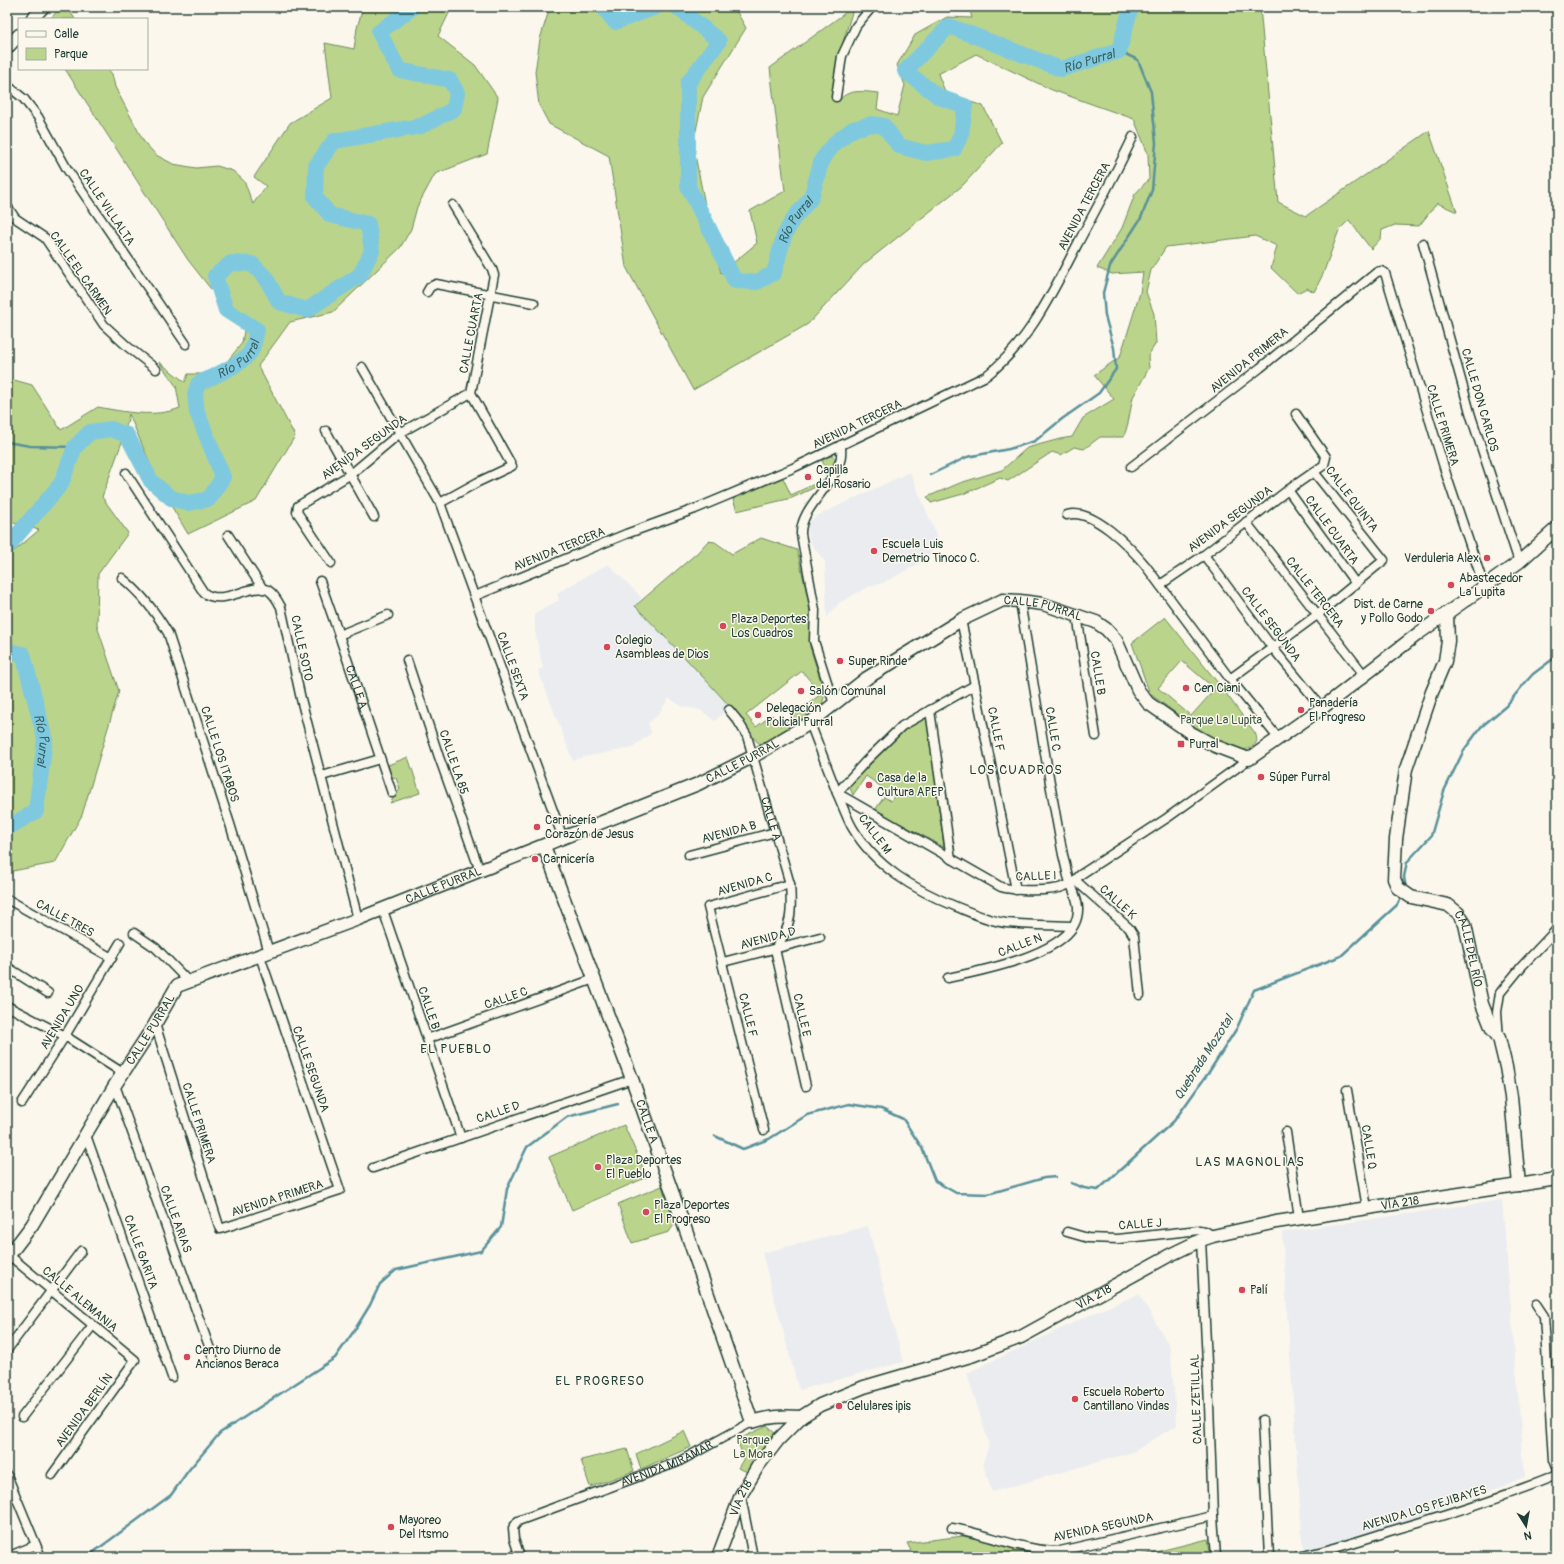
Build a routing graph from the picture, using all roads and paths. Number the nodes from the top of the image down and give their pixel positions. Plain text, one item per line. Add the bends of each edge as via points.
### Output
1 (43, 7) edge
2 (872, 7) edge
3 (33, 18) edge
4 (18, 35) edge
5 (7, 48) edge
6 (7, 85) edge
7 (836, 97) dead end
8 (1133, 137) dead end
9 (453, 205) dead end
10 (7, 206) edge
11 (1423, 243) dead end
12 (1381, 271) joint
13 (427, 292) dead end
14 (491, 294) junction
15 (534, 303) dead end
16 (186, 344) dead end
17 (362, 367) dead end
18 (156, 369) dead end
19 (471, 393) junction
20 (1296, 414) dead end
21 (326, 431) dead end
22 (400, 433) junction
23 (841, 445) junction
24 (1131, 467) dead end
25 (1314, 472) junction
26 (126, 473) dead end
27 (351, 474) junction
28 (1288, 490) junction
29 (440, 503) junction
30 (1067, 515) dead end
31 (374, 517) dead end
32 (1246, 522) junction
33 (1557, 528) edge
34 (228, 535) dead end
35 (1204, 555) junction
36 (1518, 562) junction
37 (331, 564) dead end
38 (122, 578) dead end
39 (320, 582) dead end
40 (1356, 584) junction
41 (1160, 585) junction
42 (1484, 586) junction
43 (263, 589) junction
44 (475, 596) junction
45 (1020, 601) junction
46 (1447, 614) junction
47 (388, 615) dead end
48 (1077, 615) junction
49 (1317, 616) junction
50 (961, 620) junction
51 (340, 635) junction
52 (1272, 647) junction
53 (407, 660) dead end
54 (1365, 676) junction
55 (1230, 679) junction
56 (975, 685) junction
57 (834, 704) junction
58 (1322, 708) junction
59 (729, 710) dead end
60 (930, 710) junction
61 (810, 723) junction
62 (1096, 736) dead end
63 (1279, 738) junction
64 (754, 756) junction
65 (380, 759) junction
66 (1249, 759) junction
67 (322, 776) junction
68 (392, 793) dead end
69 (837, 793) junction
70 (775, 832) junction
71 (563, 838) junction
72 (544, 846) junction
73 (689, 855) dead end
74 (951, 859) junction
75 (480, 871) junction
76 (1073, 882) junction
77 (790, 884) junction
78 (1016, 890) junction
79 (7, 899) edge
80 (708, 907) joint
81 (383, 910) junction
82 (358, 919) junction
83 (1073, 926) junction
84 (1557, 929) edge
85 (134, 933) dead end
86 (820, 937) dead end
87 (120, 943) dead end
88 (775, 949) junction
89 (264, 954) junction
90 (112, 958) junction
91 (723, 962) junction
92 (7, 967) edge
93 (948, 978) dead end
94 (594, 979) junction
95 (189, 982) junction
96 (48, 993) dead end
97 (1140, 995) dead end
98 (7, 1006) edge
99 (155, 1024) junction
100 (65, 1036) junction
101 (427, 1038) junction
102 (1499, 1038) junction
103 (123, 1073) junction
104 (632, 1079) junction
105 (115, 1085) junction
106 (806, 1086) dead end
107 (1348, 1090) dead end
108 (22, 1103) dead end
109 (764, 1130) dead end
110 (1286, 1132) dead end
111 (86, 1135) junction
112 (461, 1138) junction
113 (373, 1168) dead end
114 (1557, 1179) edge
115 (1519, 1185) junction
116 (340, 1190) joint
117 (1367, 1208) junction
118 (1299, 1218) junction
119 (220, 1229) joint
120 (1067, 1232) dead end
121 (1213, 1236) junction
122 (1200, 1240) junction
123 (81, 1251) dead end
124 (8, 1257) edge
125 (52, 1290) junction
126 (1536, 1304) dead end
127 (93, 1325) junction
128 (7, 1350) edge
129 (136, 1360) joint
130 (214, 1360) dead end
131 (172, 1377) dead end
132 (22, 1417) dead end
133 (801, 1417) junction
134 (1262, 1420) dead end
135 (752, 1422) junction
136 (1557, 1470) edge
137 (7, 1475) edge
138 (52, 1475) dead end
139 (1557, 1475) edge
140 (741, 1495) junction
141 (1213, 1516) junction
142 (952, 1528) dead end
143 (36, 1545) junction
144 (7, 1557) edge
145 (41, 1557) edge
146 (520, 1557) edge
147 (718, 1557) edge
148 (753, 1557) edge
149 (1216, 1557) edge
150 (1269, 1557) edge
151 (1297, 1557) edge

1 - 3 street
2 - 7 street via 856,26 842,56
4 - 5 street
6 - 16 street, CALLE VILLALTA via 24,100 38,118 67,169
8 - 23 street, AVENIDA TERCERA via 1058,282 1032,325 1008,357 976,381
9 - 14 street, CALLE CUARTA via 493,272
10 - 18 street, CALLE EL CARMEN via 15,218 45,238 104,325
11 - 36 street, CALLE DON CARLOS via 1471,416
12 - 24 street, AVENIDA PRIMERA
12 - 42 street, CALLE PRIMERA via 1385,273 1442,463
13 - 14 street via 436,284
14 - 15 street
14 - 19 street, CALLE CUARTA
17 - 22 street
19 - 22 street, AVENIDA SEGUNDA
19 - 29 street via 512,466
20 - 25 street, CALLE QUINTA via 1326,457 1324,465
21 - 27 street
22 - 27 street, AVENIDA SEGUNDA
22 - 29 street
23 - 44 street, AVENIDA TERCERA via 745,489 626,534
23 - 57 street via 841,459 836,471 800,525 815,610 814,641
25 - 28 street, AVENIDA SEGUNDA
25 - 40 street, CALLE QUINTA via 1384,560
26 - 43 street via 204,593 214,598
27 - 31 street
27 - 37 street, AVENIDA SEGUNDA via 298,506 297,512
28 - 32 street, AVENIDA SEGUNDA
28 - 40 street, CALLE CUARTA
29 - 44 street, CALLE SEXTA
30 - 41 street via 1080,514 1113,533 1134,552
32 - 35 street, AVENIDA SEGUNDA
32 - 49 street, CALLE TERCERA
33 - 36 street
34 - 43 street, CALLE SOTO
35 - 41 street, AVENIDA SEGUNDA
35 - 52 street, CALLE SEGUNDA
36 - 42 street
38 - 89 street, CALLE LOS ITABOS via 137,590 168,633 230,824
39 - 51 street, CALLE A
40 - 49 street
41 - 55 street
42 - 46 street
43 - 67 street, CALLE SOTO via 274,595 281,608 301,699
44 - 71 street, CALLE SEXTA
45 - 48 street, CALLE PURRAL via 1043,604
45 - 50 street, CALLE PURRAL via 1003,600
45 - 76 street, CALLE C via 1067,874
46 - 54 street
46 - 102 street, CALLE DEL RÍO via 1448,641 1445,661 1406,769 1394,858 1394,880 1398,888 1411,897 1448,905 1458,913 1465,924 1482,1004
47 - 51 street
48 - 62 street, CALLE B
48 - 66 street, CALLE PURRAL via 1096,622 1116,640 1138,690 1148,703 1190,733
49 - 52 street
49 - 54 street, CALLE TERCERA
50 - 56 street, CALLE F
50 - 57 street, CALLE PURRAL via 867,678
51 - 65 street, CALLE A
52 - 55 street
52 - 58 street, CALLE SEGUNDA
53 - 75 street, CALLE LA 85
54 - 58 street
55 - 63 street
56 - 60 street
56 - 78 street, CALLE F
57 - 61 street, CALLE PURRAL
58 - 63 street
59 - 64 street, CALLE A via 747,736
60 - 69 street via 902,726
60 - 74 street
61 - 64 street, CALLE PURRAL
61 - 69 street
63 - 66 street
64 - 70 street, CALLE A
64 - 71 street, CALLE PURRAL via 698,784
65 - 67 street
65 - 68 street, CALLE A
66 - 76 street, CALLE I
67 - 82 street, CALLE SOTO
69 - 74 street, CALLE I
69 - 83 street, CALLE M via 852,827 866,846 904,882 985,918 1005,923
70 - 73 street, AVENIDA B
70 - 77 street, CALLE A
71 - 72 street, CALLE PURRAL
72 - 75 street, CALLE PURRAL
72 - 94 street, CALLE A
74 - 78 street, CALLE I via 1001,887
75 - 81 street, CALLE PURRAL
76 - 78 street, CALLE I via 1053,889
76 - 83 street via 1078,902
76 - 97 street, CALLE K via 1129,928 1134,936
77 - 80 street, AVENIDA C
77 - 88 street, CALLE A via 790,920 784,937
79 - 90 street, CALLE TRES
80 - 91 street, CALLE F
81 - 82 street, CALLE PURRAL
81 - 101 street, CALLE B
82 - 89 street, CALLE PURRAL
83 - 93 street, CALLE N via 1062,938 1022,959
84 - 102 street via 1500,993 1497,1012
85 - 95 street via 156,948
86 - 88 street, AVENIDA D
87 - 90 street, AVENIDA UNO
88 - 91 street, AVENIDA D
88 - 106 street, CALLE E
89 - 95 street, CALLE PURRAL
89 - 116 street, CALLE SEGUNDA
90 - 100 street, AVENIDA UNO
91 - 109 street, CALLE F
92 - 96 street
94 - 101 street, CALLE C
94 - 104 street, CALLE A
95 - 99 street, CALLE PURRAL via 177,986
98 - 100 street
99 - 103 street, CALLE PURRAL
99 - 119 street, CALLE PRIMERA
100 - 103 street
100 - 108 street, AVENIDA UNO
101 - 112 street, CALLE B
102 - 115 street, CALLE DEL RÍO via 1511,1097
103 - 105 street, CALLE PURRAL
104 - 112 street, CALLE D
104 - 135 street, CALLE A
105 - 111 street, CALLE PURRAL
105 - 130 street, CALLE ARIAS
107 - 117 street, CALLE Q
110 - 118 street
111 - 124 street, CALLE PURRAL via 32,1225
111 - 131 street, CALLE GARITA
112 - 113 street, CALLE D
114 - 115 street, VÍA 218
115 - 117 street, VÍA 218
116 - 119 street, AVENIDA PRIMERA
117 - 118 street, VÍA 218
118 - 121 street, VÍA 218
120 - 121 street, CALLE J via 1088,1238 1118,1239 1199,1230
121 - 122 street, VÍA 218
122 - 133 street, VÍA 218 via 1020,1337 974,1355 864,1387 820,1405
122 - 141 street, CALLE ZETILLAL
123 - 125 street
124 - 125 street, CALLE ALEMANIA
125 - 127 street, CALLE ALEMANIA
125 - 128 street
126 - 136 street via 1544,1316 1554,1460
127 - 129 street, CALLE ALEMANIA
127 - 132 street
129 - 138 street, AVENIDA BERLÍN
133 - 135 street, AVENIDA MIRAMAR via 767,1417
133 - 140 street, VÍA 218 via 778,1440 758,1466
134 - 150 street
135 - 146 street, AVENIDA MIRAMAR via 678,1462 518,1521 513,1528
137 - 143 street
139 - 151 street, AVENIDA LOS PEJIBAYES via 1431,1520
140 - 147 street, VÍA 218
140 - 148 street
141 - 142 street, AVENIDA SEGUNDA via 1060,1551 1026,1546
141 - 149 street, CALLE ZETILLAL
143 - 144 street
143 - 145 street

